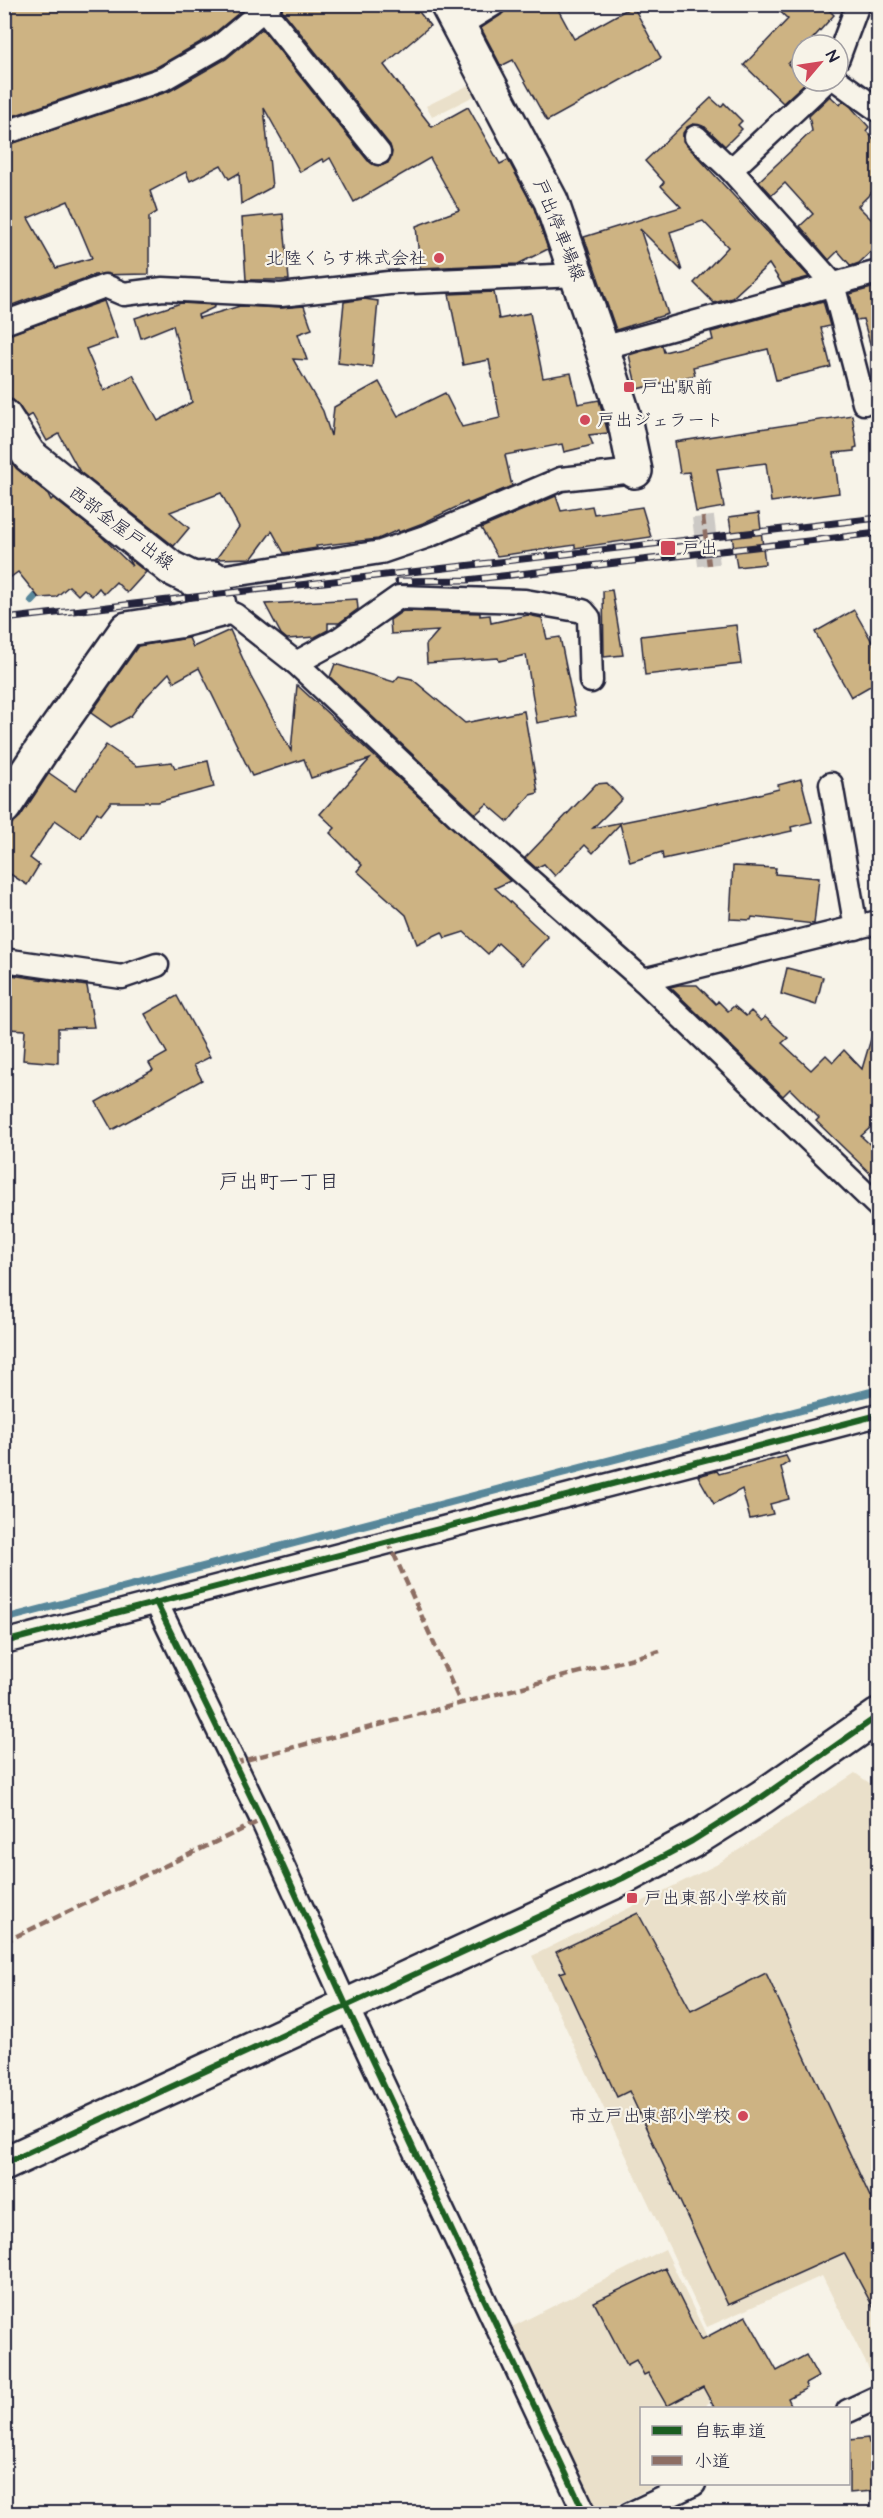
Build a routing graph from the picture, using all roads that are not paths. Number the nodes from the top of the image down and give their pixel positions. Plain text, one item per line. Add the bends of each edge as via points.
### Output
1 (494, 4) edge
2 (858, 4) edge
3 (260, 8) edge
4 (453, 15) edge
5 (847, 33) edge
6 (850, 89) edge
7 (813, 93) edge
8 (879, 110) edge
9 (4, 133) edge
10 (696, 137) dead end
11 (378, 153) dead end
12 (730, 170) junction
13 (879, 272) edge
14 (578, 275) junction
15 (833, 284) junction
16 (4, 323) edge
17 (602, 348) junction
18 (864, 403) dead end
19 (6, 423) edge
20 (635, 471) joint
21 (213, 578) junction
22 (220, 610) junction
23 (296, 663) junction
24 (591, 681) dead end
25 (831, 784) dead end
26 (4, 807) edge
27 (879, 922) edge
28 (856, 928) junction
29 (4, 960) edge
30 (157, 965) dead end
31 (643, 980) junction
32 (879, 1206) edge
33 (879, 1415) edge
34 (156, 1602) junction
35 (4, 1642) edge
36 (879, 1716) edge
37 (346, 2006) junction
38 (4, 2164) edge
39 (879, 2397) edge
40 (850, 2411) edge
41 (692, 2485) edge
42 (585, 2514) edge
43 (630, 2514) edge

1 - 4 street
2 - 5 street
3 - 9 street via 219,47 163,80
3 - 11 street
4 - 14 main road, 戸出停車場線 via 551,201
6 - 8 street
7 - 12 street
10 - 12 street
12 - 15 street
13 - 15 street
14 - 16 street via 389,283 281,295 163,289 124,294 105,285
14 - 17 main road, 戸出停車場線
15 - 17 street
15 - 18 street
17 - 20 main road, 戸出停車場線 via 623,413
19 - 21 main road, 西部金屋戸出線 via 29,455 171,568 194,579
20 - 21 street via 561,479 381,552
21 - 22 main road
22 - 23 street via 235,615
22 - 26 main road via 127,629
23 - 24 street via 338,640 399,597 525,601 583,611 589,618
23 - 31 street via 474,831
25 - 28 street
27 - 28 street
28 - 31 street
29 - 30 street via 122,976
31 - 32 street
33 - 34 street
34 - 35 street
34 - 37 street via 262,1820
36 - 37 main road via 692,1841 623,1878
37 - 38 main road
37 - 42 street
39 - 40 street
41 - 43 street

